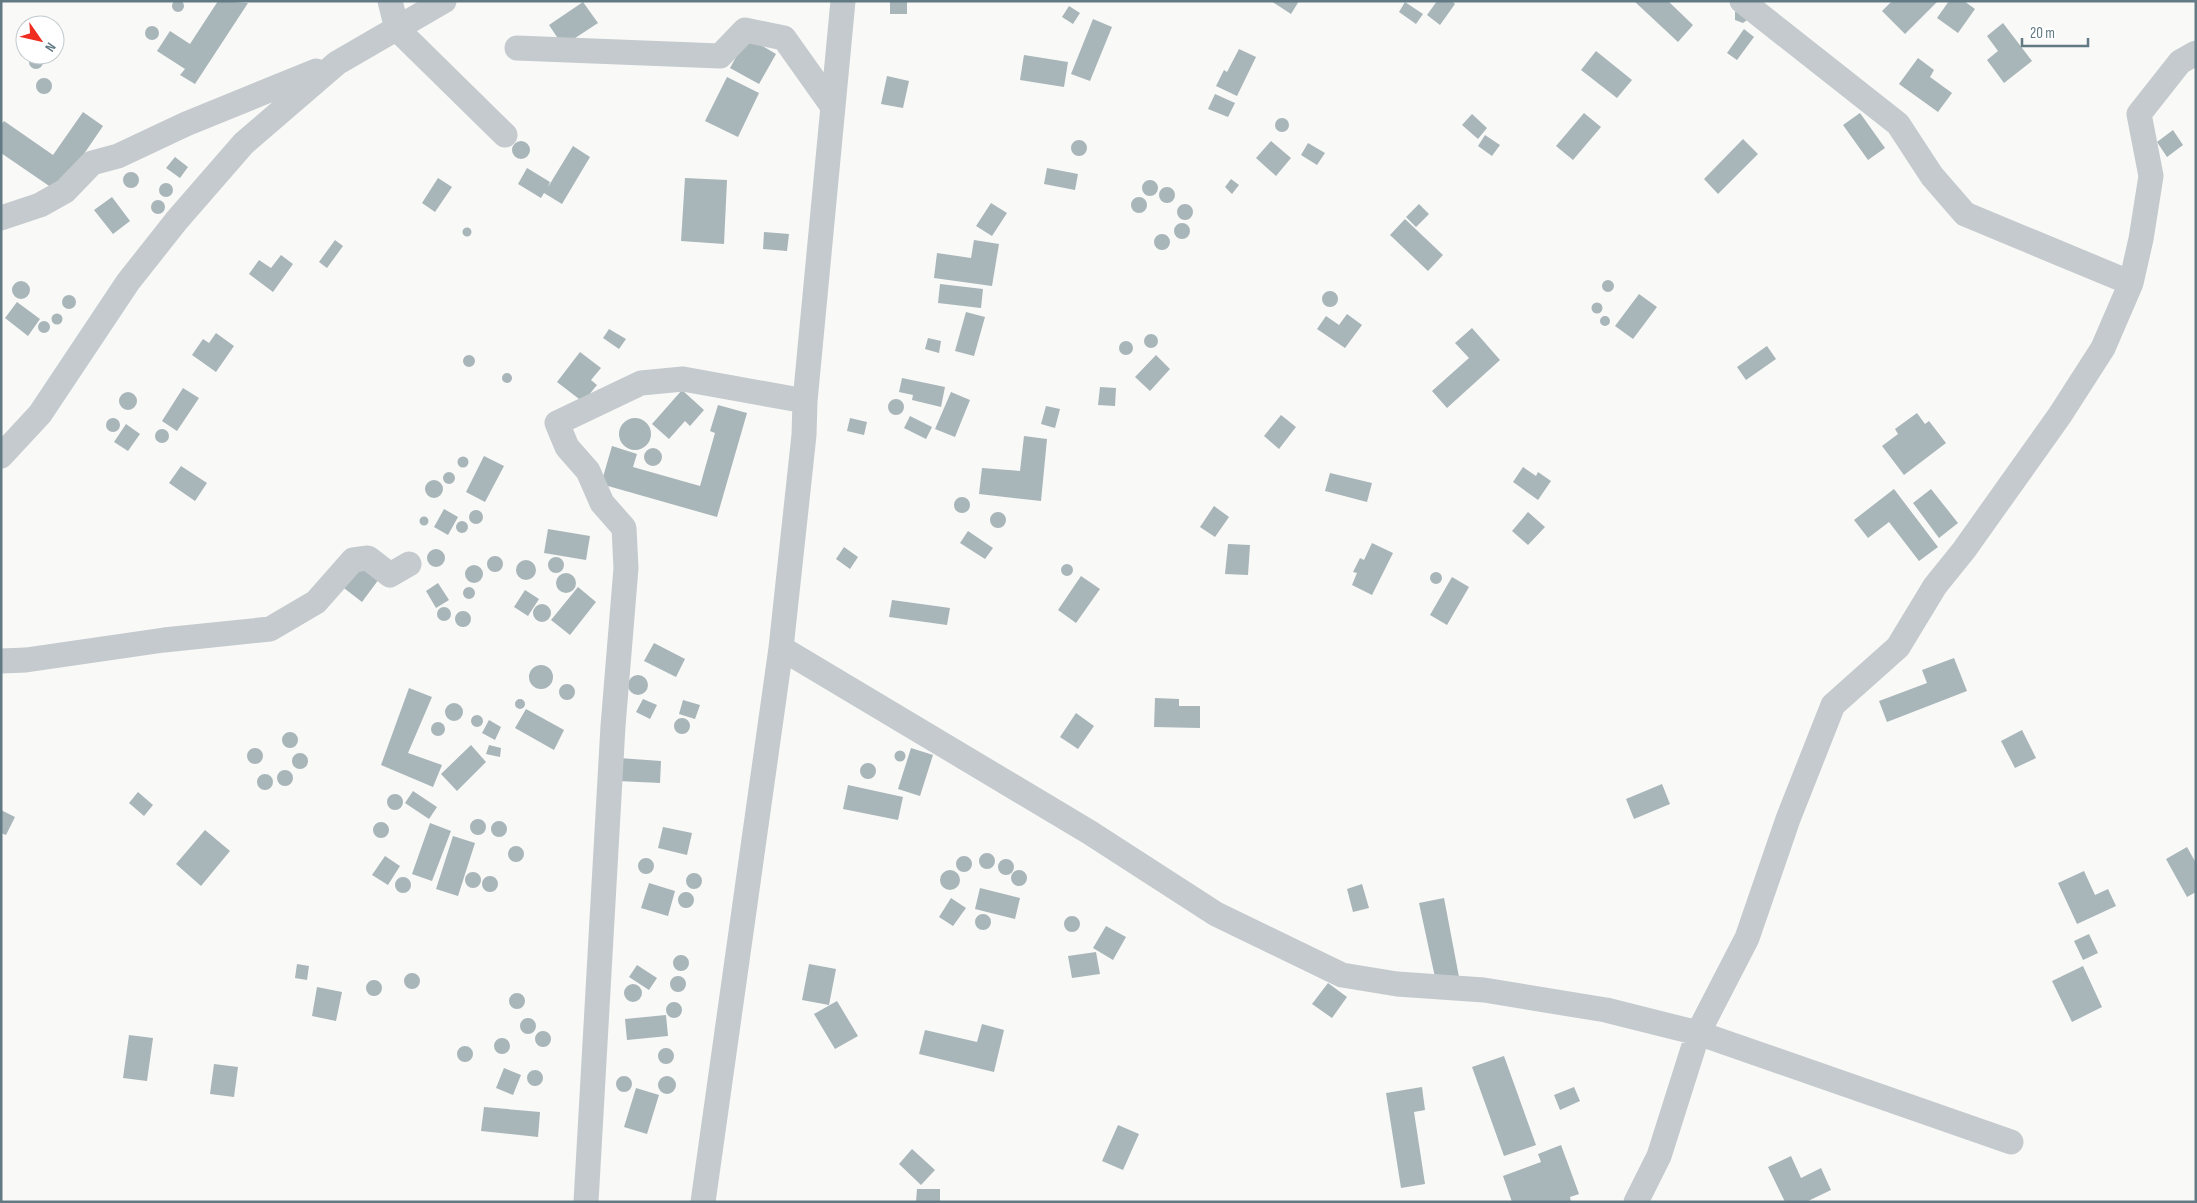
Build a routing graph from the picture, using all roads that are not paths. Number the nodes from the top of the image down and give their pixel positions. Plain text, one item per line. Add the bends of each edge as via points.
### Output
1 (390, 1) edge
2 (444, 1) edge
3 (843, 1) edge
4 (1742, 1) edge
5 (397, 29) junction
6 (517, 48) dead end
7 (2196, 53) edge
8 (336, 63) junction
9 (833, 107) junction
10 (505, 135) dead end
11 (1, 218) edge
12 (2131, 282) junction
13 (805, 400) junction
14 (1, 456) edge
15 (409, 564) dead end
16 (781, 648) junction
17 (1, 662) edge
18 (1698, 1032) junction
19 (2011, 1142) dead end
20 (586, 1202) edge
21 (703, 1202) edge
22 (1636, 1202) edge

1 - 5 street
2 - 5 street
3 - 9 street
4 - 12 street via 1898,124 1932,176 1965,214
5 - 8 street
5 - 10 street
6 - 9 street via 720,56 745,30 784,38
7 - 12 street via 2180,62 2140,114 2151,176
8 - 11 street via 186,124 118,156 92,163 65,191 40,205
8 - 14 street via 244,143 177,220 128,282 40,414
9 - 13 street
12 - 18 street via 2103,348 2060,415 1935,586 1898,647 1833,705 1747,938
13 - 16 street
13 - 20 street via 683,379 641,384 557,423 567,448 588,471 602,503 624,528 626,568 613,726
15 - 17 street via 390,575 368,558 353,560 316,602 270,629
16 - 18 street via 1089,832 1216,914 1342,975 1397,984 1494,991 1606,1010
16 - 21 street
18 - 19 street
18 - 22 street via 1659,1156

